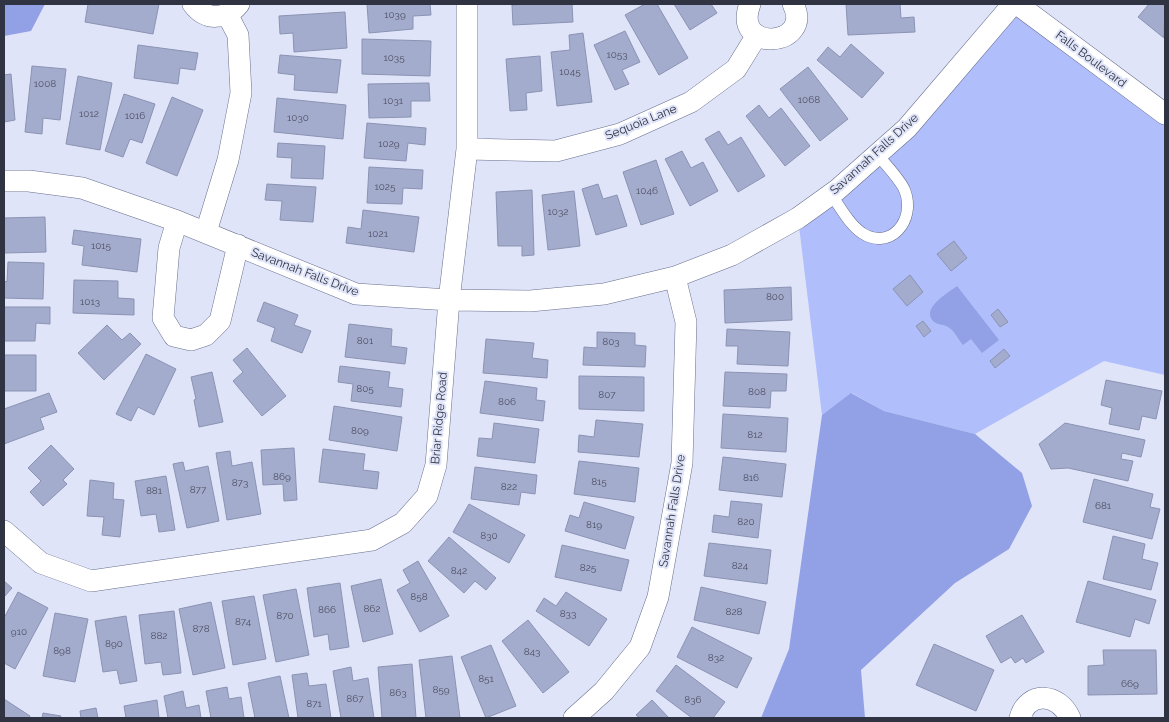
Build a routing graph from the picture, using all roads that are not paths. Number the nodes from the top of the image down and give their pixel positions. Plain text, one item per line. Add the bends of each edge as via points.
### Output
1 (193, 4) edge
2 (467, 4) edge
3 (750, 4) edge
4 (793, 4) edge
5 (1013, 4) edge
6 (1017, 4) edge
7 (233, 9) edge
8 (757, 35) junction
9 (1165, 114) edge
10 (467, 149) junction
11 (877, 154) junction
12 (4, 181) edge
13 (831, 194) junction
14 (177, 221) junction
15 (206, 232) junction
16 (238, 245) junction
17 (675, 277) junction
18 (449, 300) junction
19 (4, 531) edge
20 (574, 718) edge
21 (1020, 718) edge
22 (1070, 718) edge

1 - 7 street via 209,16 218,17
2 - 10 street, Briar Ridge Road
3 - 8 street via 748,22
4 - 8 street via 795,23 786,35 772,40
5 - 11 street, Savannah Falls Drive via 907,128
6 - 9 street, Falls Boulevard
7 - 15 street via 238,34 241,93 228,160
8 - 10 street, Sequoia Lane via 736,70 690,102 620,134 556,151
10 - 18 street, Briar Ridge Road
11 - 13 street, Savannah Falls Drive
11 - 13 lane via 904,190 909,208 904,223 897,231 876,238 863,234
12 - 14 street, Savannah Falls Drive via 82,188
13 - 17 street, Savannah Falls Drive via 798,218 732,255
14 - 15 street, Savannah Falls Drive
14 - 16 street via 169,248 163,318 174,336 191,340 206,335 220,322
15 - 16 street, Savannah Falls Drive
16 - 18 street, Savannah Falls Drive via 356,294
17 - 18 street, Savannah Falls Drive via 604,294 530,301
17 - 20 street, Savannah Falls Drive via 686,322 682,463 658,597 640,647 604,691
18 - 19 street, Briar Ridge Road via 436,465 427,496 402,523 372,540 91,581 41,563
21 - 22 street via 1028,705 1044,698 1060,703

